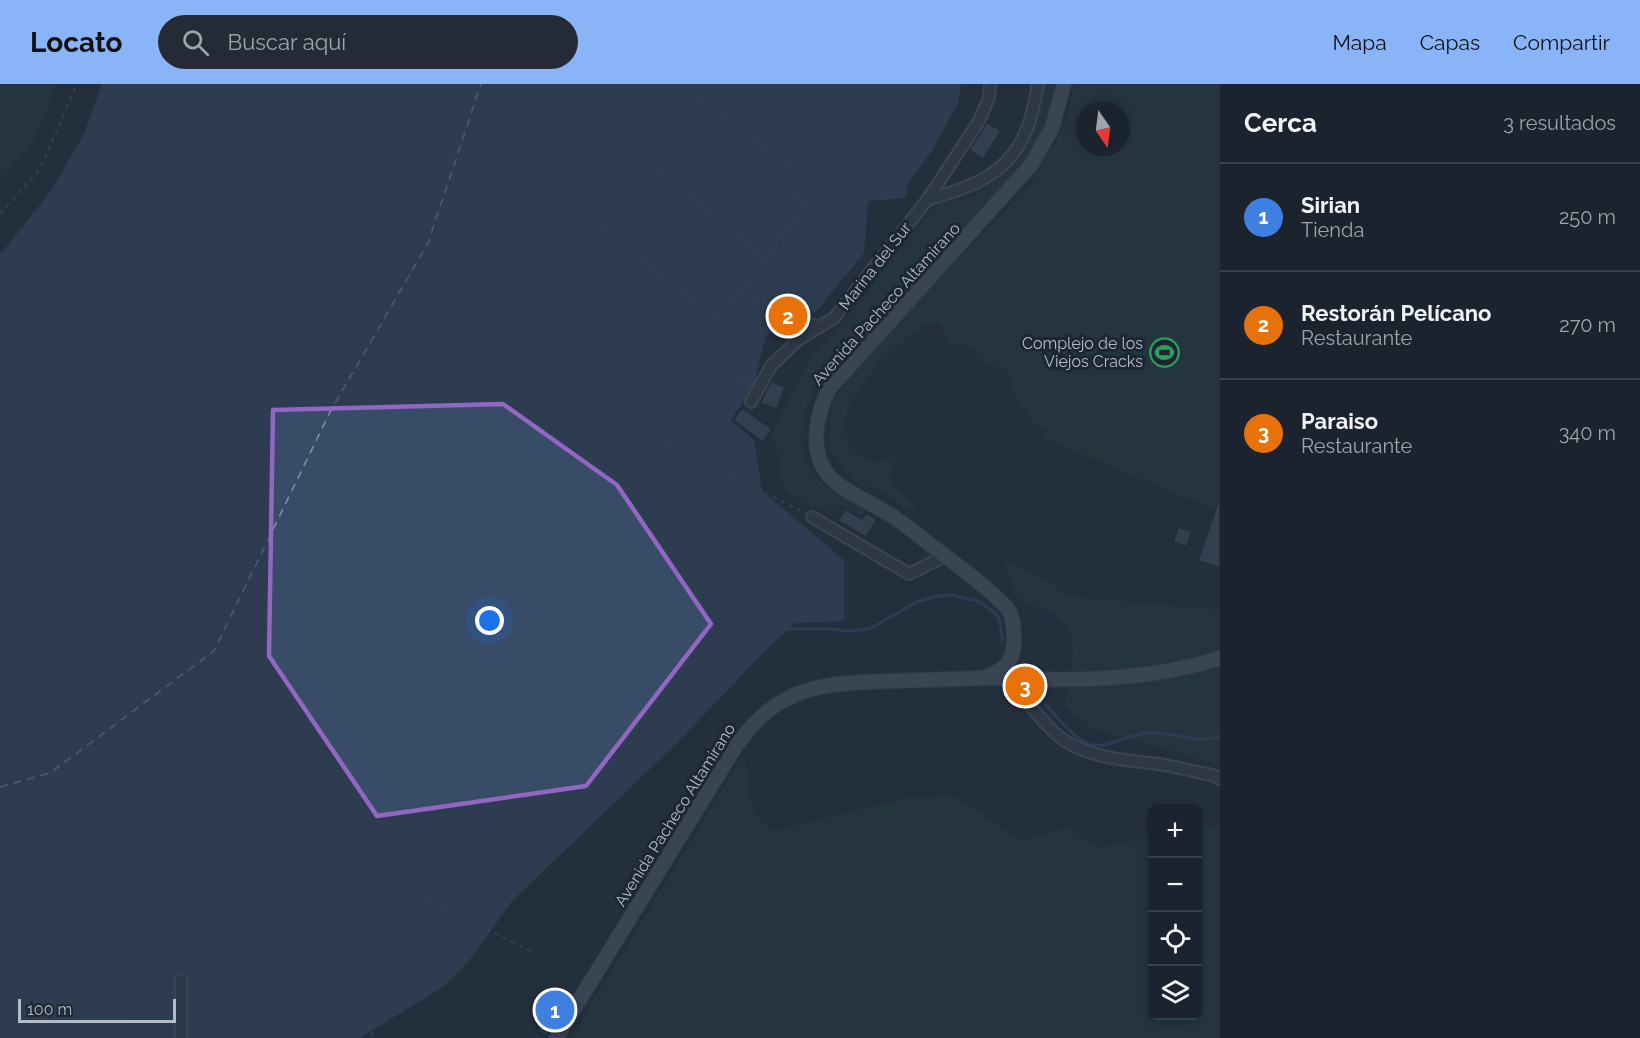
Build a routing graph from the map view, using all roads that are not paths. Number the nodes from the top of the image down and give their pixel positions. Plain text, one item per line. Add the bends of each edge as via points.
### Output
1 (990, 84) edge
2 (1038, 84) edge
3 (1064, 84) edge
4 (927, 200) junction
5 (784, 317) road end
6 (820, 327) junction
7 (751, 402) dead end
8 (812, 517) road end
9 (945, 556) junction
10 (1220, 658) edge
11 (985, 678) junction
12 (1009, 679) junction
13 (1220, 779) edge
14 (181, 980) dead end
15 (182, 1038) edge
16 (555, 1038) edge

1 - 4 street, Marina del Sur via 980,121
2 - 4 street via 1029,124 1008,162 970,187
3 - 9 main road, Avenida Pacheco Altamirano via 1052,128 1030,165 829,389 819,411 817,445 823,467 832,480 894,517
4 - 6 street, Marina del Sur via 834,318
5 - 6 street
6 - 7 street, Marina del Sur via 798,340 771,366
8 - 9 street via 909,574
9 - 11 main road, Avenida Pacheco Altamirano via 1005,606 1012,619 1011,657 1002,670
10 - 12 main road via 1134,675 1072,680
11 - 12 main road
11 - 16 main road, Avenida Pacheco Altamirano via 829,684 792,696 770,710 734,749
12 - 13 street via 1063,740 1089,753
14 - 15 street

